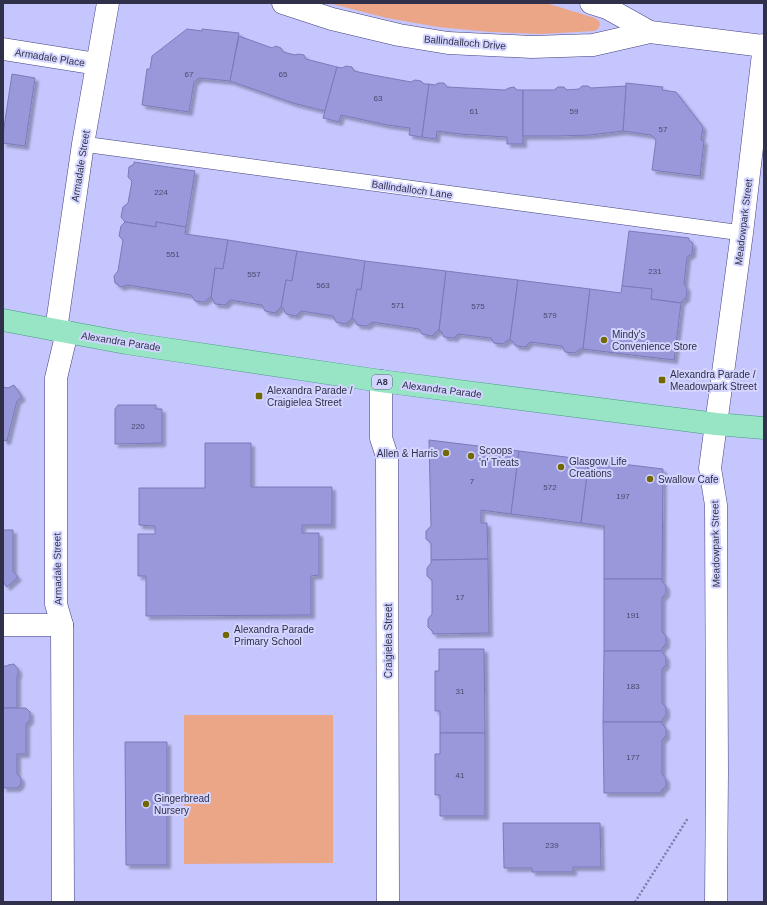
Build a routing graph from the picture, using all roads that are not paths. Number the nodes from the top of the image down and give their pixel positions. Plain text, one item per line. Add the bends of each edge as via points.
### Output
1 (108, 3) edge
2 (283, 3) edge
3 (591, 3) edge
4 (650, 32) junction
5 (764, 46) edge
6 (3, 49) edge
7 (97, 64) junction
8 (83, 144) junction
9 (742, 233) junction
10 (3, 320) edge
11 (61, 331) junction
12 (381, 382) junction
13 (716, 424) junction
14 (764, 428) edge
15 (3, 625) edge
16 (62, 625) junction
17 (63, 902) edge
18 (388, 902) edge
19 (716, 902) edge

1 - 7 street, Armadale Street
2 - 4 street, Ballindalloch Drive via 377,30 448,43 532,47 593,45
3 - 4 street, Ballindalloch Drive via 607,8
4 - 5 street, Ballindalloch Drive
5 - 9 street, Meadowpark Street
6 - 7 street, Armadale Place
7 - 8 street, Armadale Street
8 - 9 lane, Ballindalloch Lane
8 - 11 street, Armadale Street
9 - 13 street, Meadowpark Street
10 - 11 main road, Alexandra Parade / A8
11 - 12 main road, Alexandra Parade / A8
11 - 16 street, Armadale Street via 56,378 56,604
12 - 13 main road, Alexandra Parade / A8
12 - 18 street, Craigielea Street via 381,438 387,456
13 - 14 main road, Alexandra Parade / A8
13 - 19 street, Meadowpark Street via 710,468 716,505
15 - 16 street
16 - 17 street, Armadale Street

